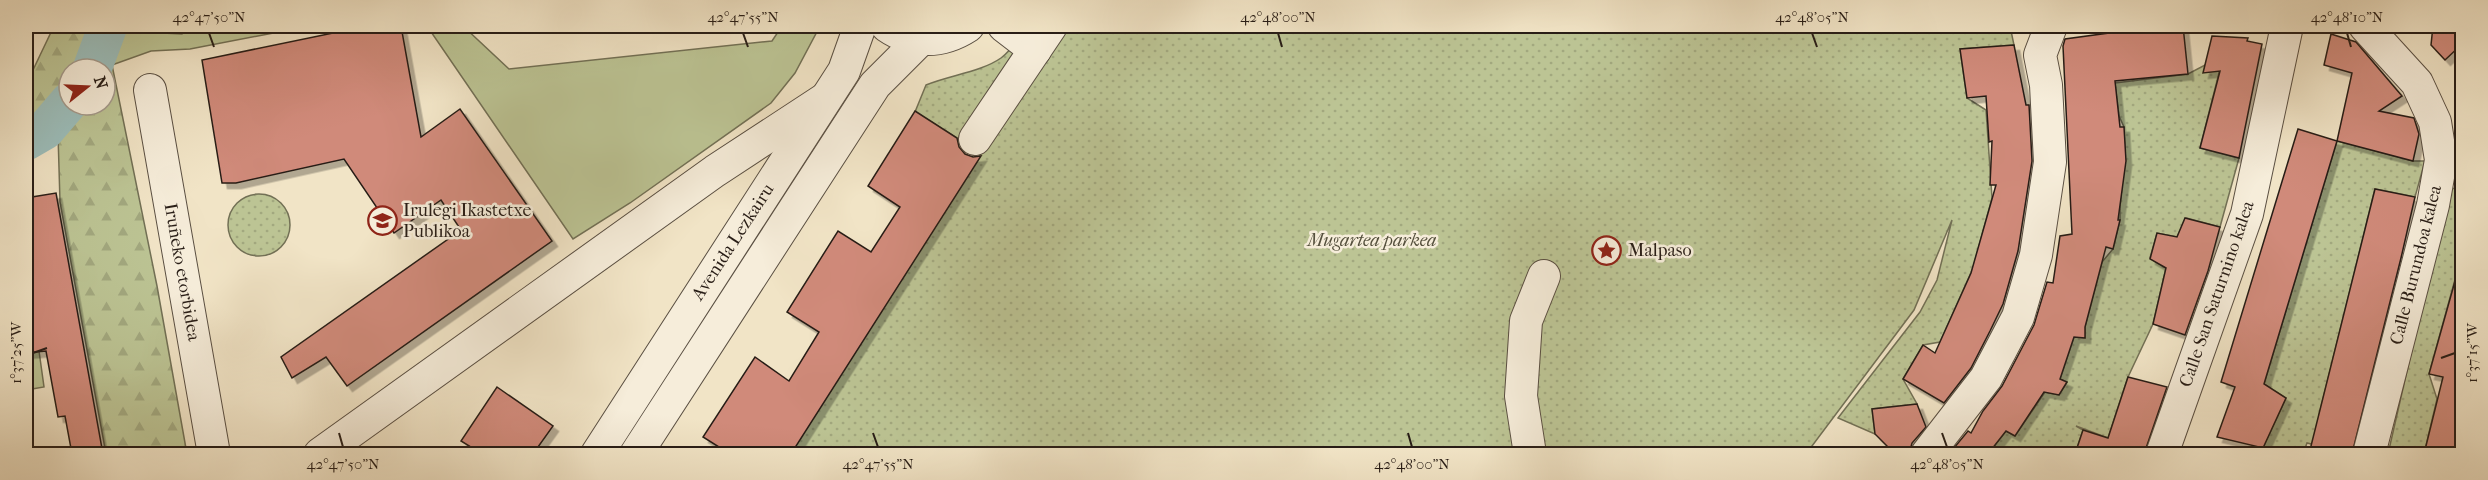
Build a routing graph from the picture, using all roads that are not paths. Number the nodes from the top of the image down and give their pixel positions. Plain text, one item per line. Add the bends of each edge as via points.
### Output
1 (860, 26) edge
2 (887, 26) edge
3 (968, 26) edge
4 (1004, 26) edge
5 (2051, 26) edge
6 (2287, 26) edge
7 (2365, 26) edge
8 (1043, 38) edge
9 (920, 40) junction
10 (150, 90) dead end
11 (825, 99) junction
12 (975, 139) dead end
13 (1544, 276) dead end
14 (214, 454) edge
15 (320, 454) edge
16 (597, 454) edge
17 (636, 454) edge
18 (1530, 454) edge
19 (1927, 454) edge
20 (2162, 454) edge
21 (2369, 454) edge

1 - 11 street, Avenida Lezkairu via 844,71
2 - 9 street via 898,34
3 - 9 street via 939,39
4 - 8 street
5 - 19 street via 2040,55 2046,85 2050,162 2036,255 2018,317 1986,378
6 - 20 street, Calle San Saturnino kalea via 2247,214
7 - 21 street, Calle Burundoa kalea via 2417,83 2435,122 2441,160
8 - 12 street
9 - 17 street, Avenida Lezkairu via 875,85
10 - 14 street, Iruñeko etorbidea
11 - 15 street via 716,171
11 - 16 street, Avenida Lezkairu
13 - 18 street via 1526,321 1521,396

